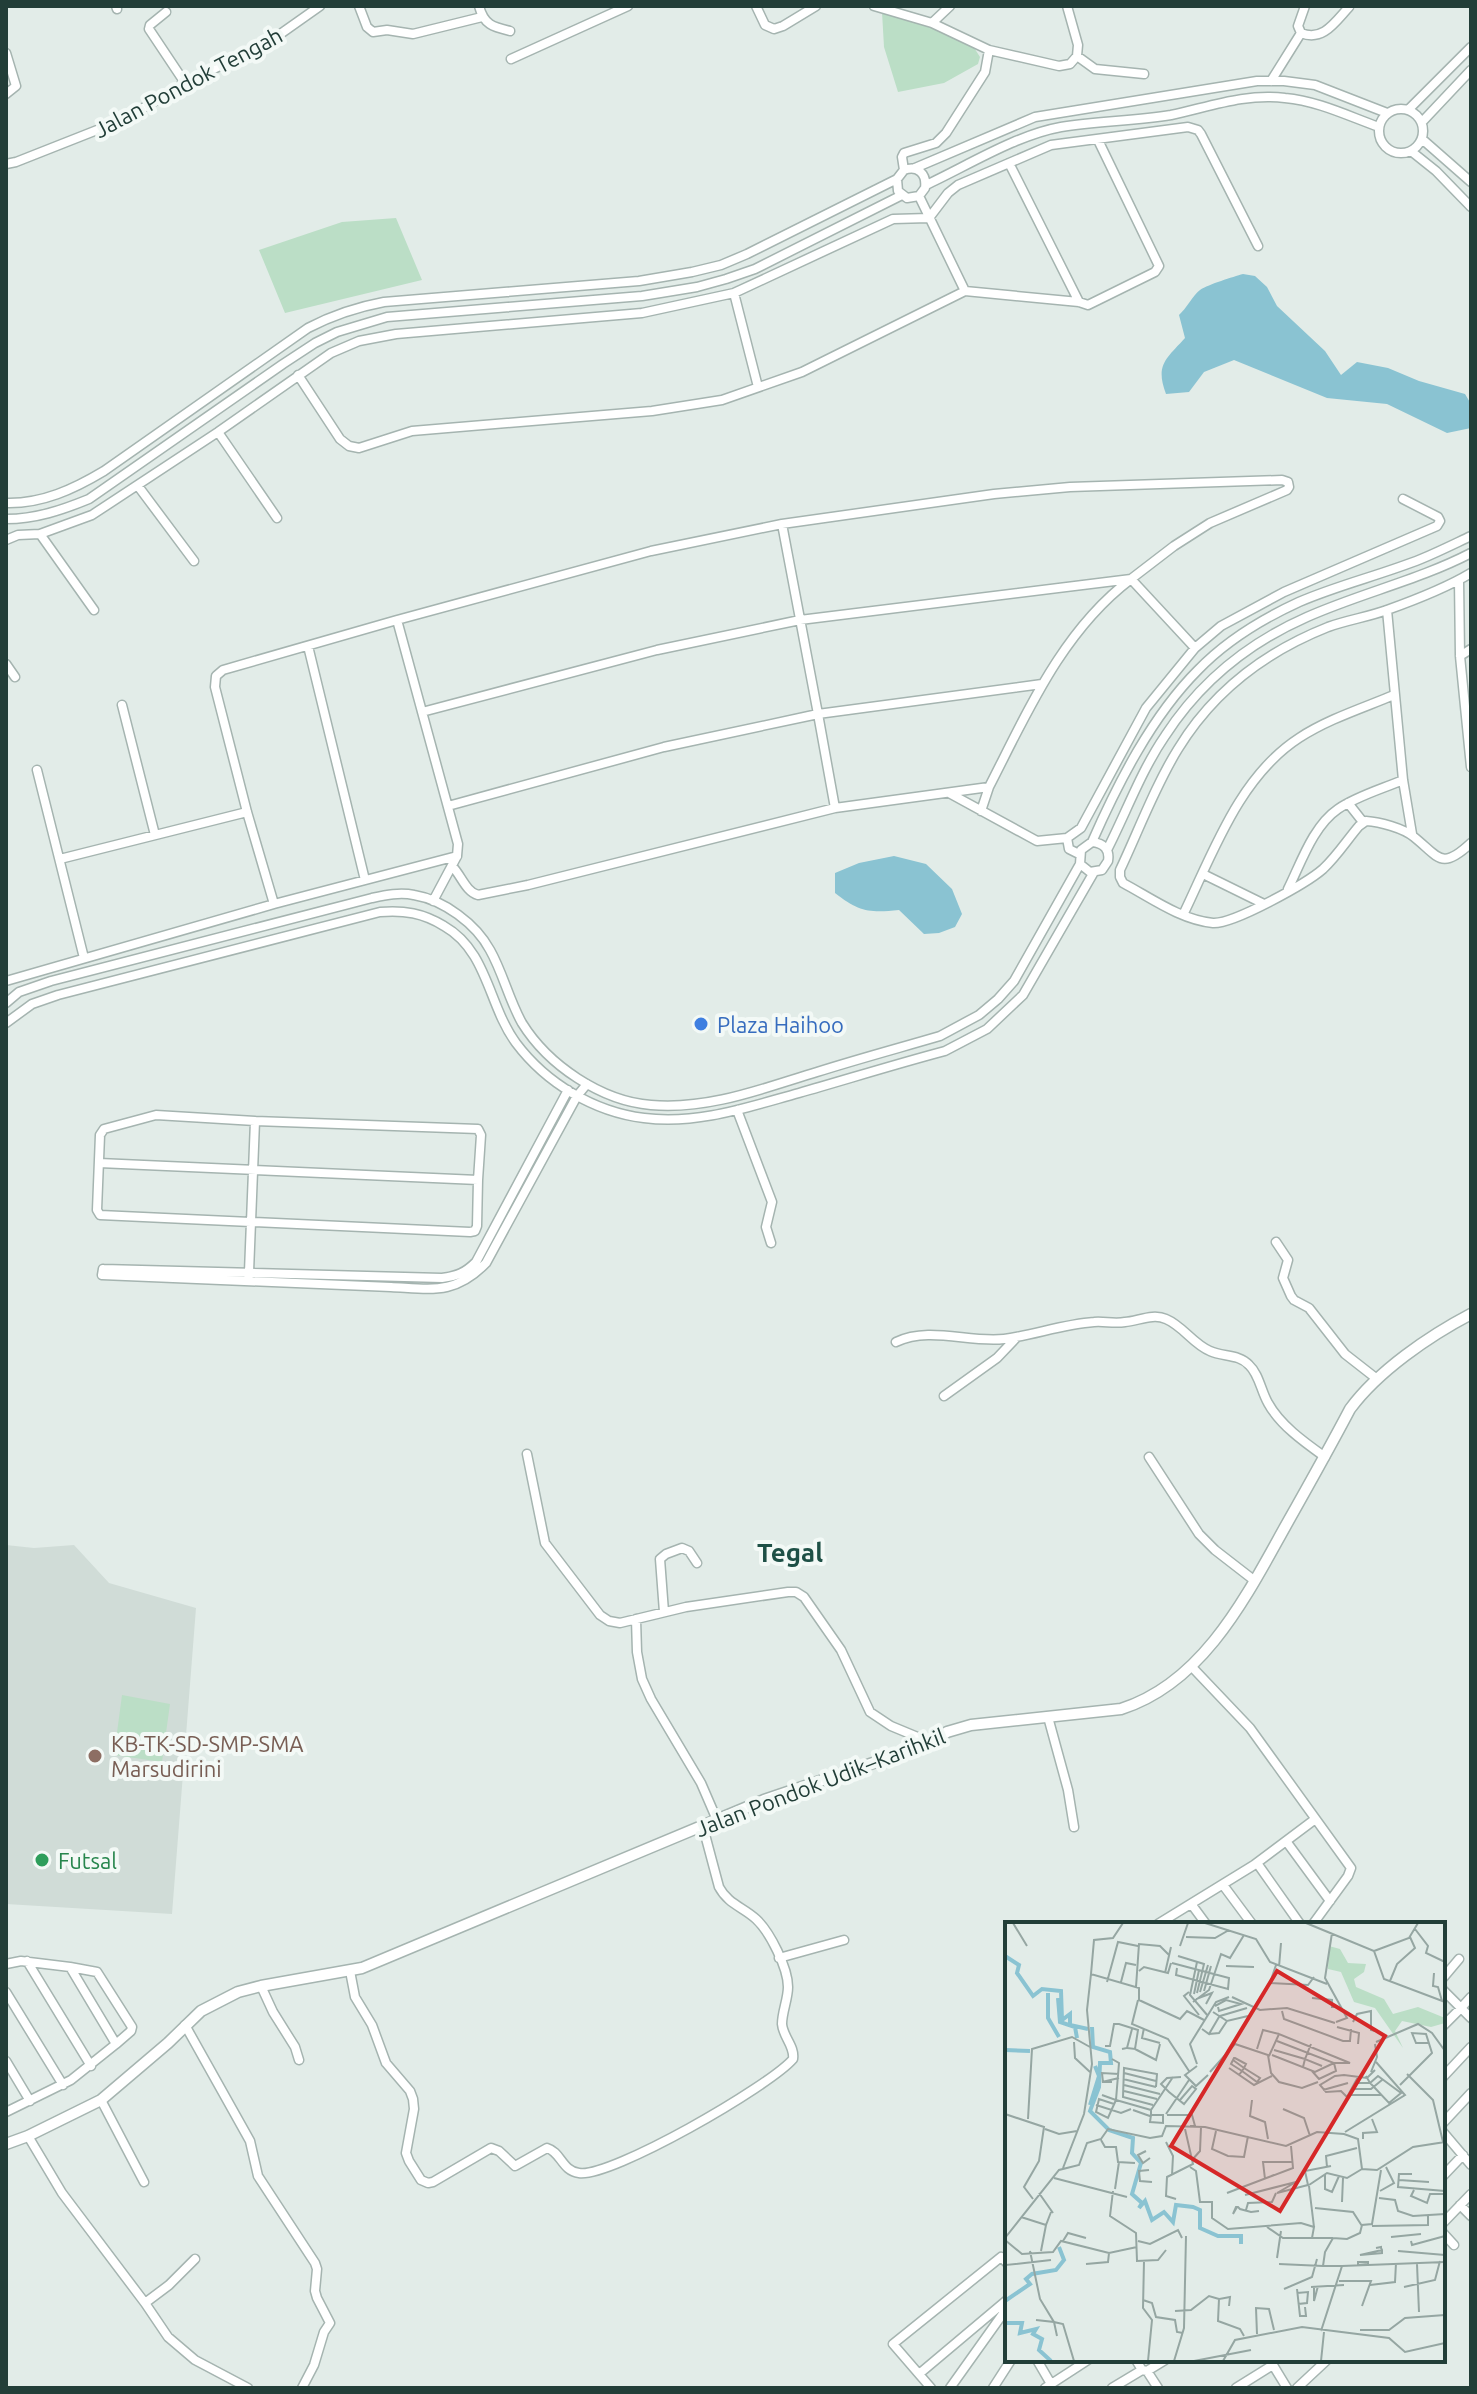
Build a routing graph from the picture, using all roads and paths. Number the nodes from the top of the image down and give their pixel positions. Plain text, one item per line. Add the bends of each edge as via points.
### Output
1 (320, 6) edge
2 (359, 6) edge
3 (479, 6) edge
4 (628, 6) edge
5 (756, 6) edge
6 (816, 6) edge
7 (874, 6) edge
8 (950, 6) edge
9 (1067, 6) edge
10 (1305, 6) edge
11 (1349, 7) edge
12 (166, 12) dead end
13 (482, 17) junction
14 (932, 23) junction
15 (510, 31) dead end
16 (1301, 33) junction
17 (1471, 47) edge
18 (989, 50) junction
19 (6, 53) edge
20 (1077, 56) junction
21 (511, 59) dead end
22 (1471, 70) edge
23 (1144, 74) dead end
24 (1271, 81) junction
25 (185, 83) junction
26 (6, 94) edge
27 (1409, 109) junction
28 (1387, 113) junction
29 (1422, 122) junction
30 (1379, 127) junction
31 (1422, 139) junction
32 (1098, 140) junction
33 (1411, 151) junction
34 (1009, 163) junction
35 (6, 164) edge
36 (915, 168) junction
37 (904, 170) junction
38 (897, 179) junction
39 (1471, 182) edge
40 (926, 185) junction
41 (902, 195) junction
42 (919, 196) junction
43 (1471, 207) edge
44 (929, 218) junction
45 (1258, 246) dead end
46 (965, 291) junction
47 (734, 293) junction
48 (1079, 302) junction
49 (298, 375) junction
50 (758, 387) junction
51 (218, 432) junction
52 (138, 486) junction
53 (1403, 499) dead end
54 (6, 503) edge
55 (277, 518) dead end
56 (6, 519) edge
57 (782, 524) junction
58 (40, 534) junction
59 (1471, 536) edge
60 (6, 540) edge
61 (1471, 553) edge
62 (194, 561) dead end
63 (1471, 573) edge
64 (1131, 579) junction
65 (1459, 580) junction
66 (94, 610) dead end
67 (1387, 610) junction
68 (397, 620) junction
69 (800, 620) junction
70 (308, 646) junction
71 (1195, 648) junction
72 (1471, 649) edge
73 (1460, 656) junction
74 (6, 664) edge
75 (15, 677) dead end
76 (1042, 684) junction
77 (1394, 695) junction
78 (122, 705) dead end
79 (422, 712) junction
80 (818, 714) junction
81 (1469, 729) edge
82 (1471, 767) edge
83 (37, 770) dead end
84 (1403, 780) junction
85 (989, 787) junction
86 (949, 793) junction
87 (1348, 803) junction
88 (448, 806) junction
89 (835, 808) junction
90 (981, 811) junction
91 (247, 812) junction
92 (1363, 822) junction
93 (1412, 834) junction
94 (155, 835) junction
95 (1067, 838) junction
96 (1092, 842) junction
97 (1471, 843) edge
98 (1107, 850) junction
99 (457, 856) junction
100 (60, 859) junction
101 (1079, 859) junction
102 (452, 866) junction
103 (1094, 872) junction
104 (1203, 874) junction
105 (365, 880) junction
106 (1288, 890) junction
107 (433, 901) junction
108 (274, 904) junction
109 (1264, 904) junction
110 (1183, 915) junction
111 (84, 958) junction
112 (6, 981) edge
113 (6, 1003) edge
114 (6, 1023) edge
115 (587, 1084) junction
116 (568, 1090) junction
117 (577, 1096) junction
118 (737, 1110) junction
119 (255, 1121) junction
120 (539, 1143) junction
121 (549, 1148) junction
122 (99, 1163) junction
123 (253, 1171) junction
124 (478, 1180) junction
125 (519, 1193) junction
126 (251, 1221) junction
127 (1276, 1242) dead end
128 (771, 1243) dead end
129 (249, 1276) junction
130 (1471, 1314) edge
131 (1018, 1337) junction
132 (896, 1342) dead end
133 (1377, 1379) junction
134 (944, 1396) dead end
135 (527, 1454) dead end
136 (1149, 1457) dead end
137 (1325, 1457) junction
138 (697, 1563) dead end
139 (1255, 1581) junction
140 (664, 1612) junction
141 (636, 1619) junction
142 (1191, 1666) junction
143 (1048, 1717) junction
144 (932, 1743) junction
145 (717, 1820) junction
146 (1314, 1820) junction
147 (703, 1827) junction
148 (1074, 1827) dead end
149 (1286, 1841) junction
150 (1257, 1863) junction
151 (1223, 1885) junction
152 (1330, 1901) junction
153 (1192, 1905) junction
154 (1162, 1922) edge
155 (1205, 1922) edge
156 (1251, 1922) edge
157 (1299, 1922) edge
158 (1314, 1922) edge
159 (844, 1940) dead end
160 (779, 1958) junction
161 (1459, 1959) dead end
162 (27, 1961) junction
163 (6, 1964) edge
164 (70, 1967) junction
165 (350, 1971) junction
166 (1445, 1976) edge
167 (261, 1986) junction
168 (6, 1992) edge
169 (1445, 1992) edge
170 (1471, 1997) edge
171 (1461, 2008) junction
172 (1471, 2018) edge
173 (1445, 2024) edge
174 (185, 2025) junction
175 (116, 2044) junction
176 (1471, 2047) edge
177 (299, 2060) dead end
178 (6, 2061) edge
179 (91, 2066) junction
180 (1445, 2075) edge
181 (63, 2085) junction
182 (1471, 2093) edge
183 (101, 2100) junction
184 (30, 2101) junction
185 (1464, 2101) junction
186 (1471, 2110) edge
187 (6, 2112) edge
188 (1445, 2121) edge
189 (1445, 2134) edge
190 (28, 2136) junction
191 (6, 2144) edge
192 (1463, 2155) junction
193 (1471, 2165) edge
194 (1445, 2174) edge
195 (144, 2182) dead end
196 (1471, 2194) edge
197 (1460, 2205) junction
198 (1471, 2216) edge
199 (1445, 2221) edge
200 (1445, 2235) edge
201 (1454, 2245) dead end
202 (195, 2259) dead end
203 (1005, 2261) edge
204 (1005, 2302) edge
205 (145, 2303) junction
206 (1005, 2311) edge
207 (1010, 2362) edge
208 (1038, 2362) edge
209 (1085, 2362) edge
210 (1138, 2362) edge
211 (1161, 2362) edge
212 (1325, 2362) edge
213 (1144, 2370) junction
214 (919, 2374) junction
215 (1048, 2386) edge
216 (248, 2388) edge
217 (302, 2388) edge
218 (931, 2388) edge
219 (950, 2388) edge
220 (993, 2388) edge
221 (1112, 2388) edge
222 (1158, 2388) edge
223 (1236, 2388) edge
224 (1287, 2388) edge
225 (1297, 2388) edge

1 - 25 street, Jalan Pondok Tengah via 269,42
2 - 13 street via 373,32 413,34
3 - 13 street
4 - 21 street
5 - 6 street via 765,25 774,29
7 - 14 street
8 - 14 street
9 - 20 street
10 - 16 street
11 - 16 street via 1319,35
12 - 25 street via 149,29
13 - 15 street
14 - 18 street
16 - 24 street
17 - 27 street
18 - 20 street via 1059,66
18 - 37 street via 985,72 946,133 936,143 904,153
19 - 26 street via 16,86
20 - 23 street via 1095,69
22 - 29 street
24 - 28 street via 1315,85
24 - 36 street via 1045,114
25 - 35 street, Jalan Pondok Tengah via 125,119
27 - 28 street
27 - 29 street
28 - 30 street
29 - 31 street
30 - 33 street via 1383,144 1391,151
30 - 40 street via 1312,102 1259,97 1227,101 1170,115 1059,127
31 - 33 street
31 - 39 street
32 - 34 street via 1051,145
32 - 45 street via 1198,130
32 - 48 street via 1159,266 1097,302
33 - 43 street
34 - 44 street via 958,185
34 - 48 street
36 - 37 street
36 - 40 street
37 - 38 street
38 - 41 street
38 - 54 street via 721,265 639,281 384,302 332,316 82,484 35,500
40 - 42 street
41 - 42 street
41 - 56 street via 755,269 697,287 387,317 337,332 89,499 39,516
42 - 44 street
44 - 46 street
44 - 47 street via 893,219
46 - 48 street
46 - 50 street via 802,372
47 - 49 street via 642,313 377,337 338,350
47 - 50 street
49 - 50 street via 340,439 359,448 412,431 685,407
49 - 51 street
51 - 52 street
51 - 55 street
52 - 58 street via 92,515
52 - 62 street
53 - 71 street via 1438,517 1437,526 1284,592 1234,618
57 - 64 street via 1070,487 1288,482 1287,490 1189,535
57 - 68 street via 651,551
57 - 69 street
58 - 60 street
58 - 66 street
59 - 96 street via 1420,560 1302,601 1218,652 1165,710 1114,792
61 - 98 street via 1308,616 1241,653 1213,677 1164,737
63 - 65 street
64 - 69 street
64 - 71 street
64 - 76 street via 1085,623
65 - 67 street
65 - 73 street
67 - 77 street
67 - 110 street via 1331,626 1261,660 1194,725 1120,870 1123,883
68 - 70 street
68 - 79 street
69 - 79 street via 657,650
69 - 80 street
70 - 91 street via 216,676
70 - 105 street
71 - 95 street via 1146,708 1081,828
72 - 73 street
73 - 81 street
74 - 75 street
76 - 80 street
76 - 85 street
77 - 84 street
77 - 104 street via 1319,726 1279,753 1243,796
78 - 94 street
79 - 88 street
80 - 88 street via 664,747
80 - 89 street
81 - 82 street
83 - 100 street
84 - 87 street
84 - 93 street
85 - 86 street
85 - 90 street
86 - 89 street
86 - 90 street
87 - 92 street
87 - 106 street via 1322,825
88 - 99 street
89 - 102 street via 478,895
90 - 95 street via 1037,841
91 - 94 street
91 - 108 street
92 - 93 street
92 - 106 street via 1322,869
93 - 97 street via 1440,858 1454,856
94 - 100 street
95 - 101 street
96 - 98 street
96 - 101 street
98 - 103 street via 1107,865
99 - 102 street
99 - 105 street
100 - 111 street
101 - 103 street
101 - 115 street via 1014,981 979,1015 940,1036 733,1097 692,1104 651,1105
102 - 107 street
103 - 118 street via 1023,995 987,1029 945,1051
104 - 109 street
104 - 110 street
105 - 108 street
106 - 109 street
107 - 113 street via 398,893 372,898 51,981 19,992
107 - 115 street via 480,935 530,1035 556,1063
108 - 111 street
109 - 110 street via 1223,922
111 - 112 street
114 - 116 street via 32,1004 58,995 380,912 403,911 438,922 467,944 517,1044
115 - 117 street
116 - 117 street
116 - 120 street
117 - 118 street via 610,1112 646,1118 692,1119
117 - 121 street
118 - 128 street via 772,1202 766,1227
119 - 122 street via 156,1115 104,1129
119 - 123 street
119 - 124 street via 478,1129
120 - 121 street
120 - 125 street
121 - 125 street
122 - 123 street
122 - 126 street via 100,1215
123 - 124 street
123 - 126 street
124 - 126 street via 477,1226 470,1232
125 - 129 street via 476,1262 458,1276
126 - 129 street
127 - 133 street via 1288,1260 1283,1278 1291,1296 1309,1308 1345,1354
129 - 129 street via 102,1275 103,1269
130 - 133 street, Jalan Pondok Udik–Karihkil
131 - 132 street via 976,1341 926,1335
131 - 134 street
131 - 137 street via 1094,1322 1163,1317 1208,1351 1248,1363 1273,1412
133 - 137 street, Jalan Pondok Udik–Karihkil via 1350,1409
135 - 141 street via 550,1551 600,1615 614,1623
136 - 139 street via 1199,1534
137 - 139 street, Jalan Pondok Udik–Karihkil
138 - 140 street via 682,1548 660,1559
139 - 142 street, Jalan Pondok Udik–Karihkil
140 - 141 street
140 - 144 street via 788,1592 801,1595 841,1650 870,1712
141 - 145 street via 642,1679
142 - 143 street, Jalan Pondok Udik–Karihkil via 1143,1702
142 - 146 street via 1250,1728
143 - 144 street, Jalan Pondok Udik–Karihkil via 971,1725
143 - 148 street
144 - 145 street, Jalan Pondok Udik–Karihkil
145 - 147 street, Jalan Pondok Udik–Karihkil
146 - 149 street
146 - 152 street via 1351,1868
147 - 160 street via 724,1896 762,1925
147 - 165 street, Jalan Pondok Udik–Karihkil
149 - 150 street
149 - 152 street
150 - 151 street
150 - 157 street
151 - 153 street
151 - 156 street
152 - 158 street
153 - 154 street
153 - 155 street
159 - 160 street
160 - 165 street via 788,1984 782,2023 793,2059 723,2111 587,2173 564,2167 547,2148 515,2166 491,2148 428,2183 414,2173 406,2153 413,2099 386,2063 355,1997
161 - 166 street
162 - 163 street
162 - 164 street
162 - 179 street
164 - 175 street
164 - 175 street via 97,1972 132,2027
165 - 167 street, Jalan Pondok Udik–Karihkil
167 - 174 street, Jalan Pondok Udik–Karihkil via 211,2005
167 - 177 street
168 - 181 street
169 - 171 street
170 - 171 street
171 - 172 street
171 - 173 street
174 - 183 street, Jalan Pondok Udik–Karihkil
174 - 217 street via 250,2141 258,2176 317,2269 315,2291 330,2323
175 - 179 street
176 - 180 street
178 - 184 street
179 - 181 street
181 - 184 street
182 - 185 street
183 - 190 street, Jalan Pondok Udik–Karihkil
183 - 195 street
184 - 187 street
185 - 186 street
185 - 188 street
189 - 192 street
190 - 191 street, Jalan Pondok Udik–Karihkil
190 - 205 street via 62,2193
192 - 193 street
192 - 194 street
196 - 197 street
197 - 198 street
197 - 199 street
200 - 201 street
202 - 205 street
203 - 214 street via 1001,2257 893,2344
204 - 214 street
205 - 216 street via 185,2353
206 - 219 street
207 - 220 street
208 - 215 street
209 - 215 street
210 - 213 street
211 - 213 street
212 - 225 street
213 - 221 street
213 - 222 street
214 - 218 street
223 - 224 street via 1273,2365

